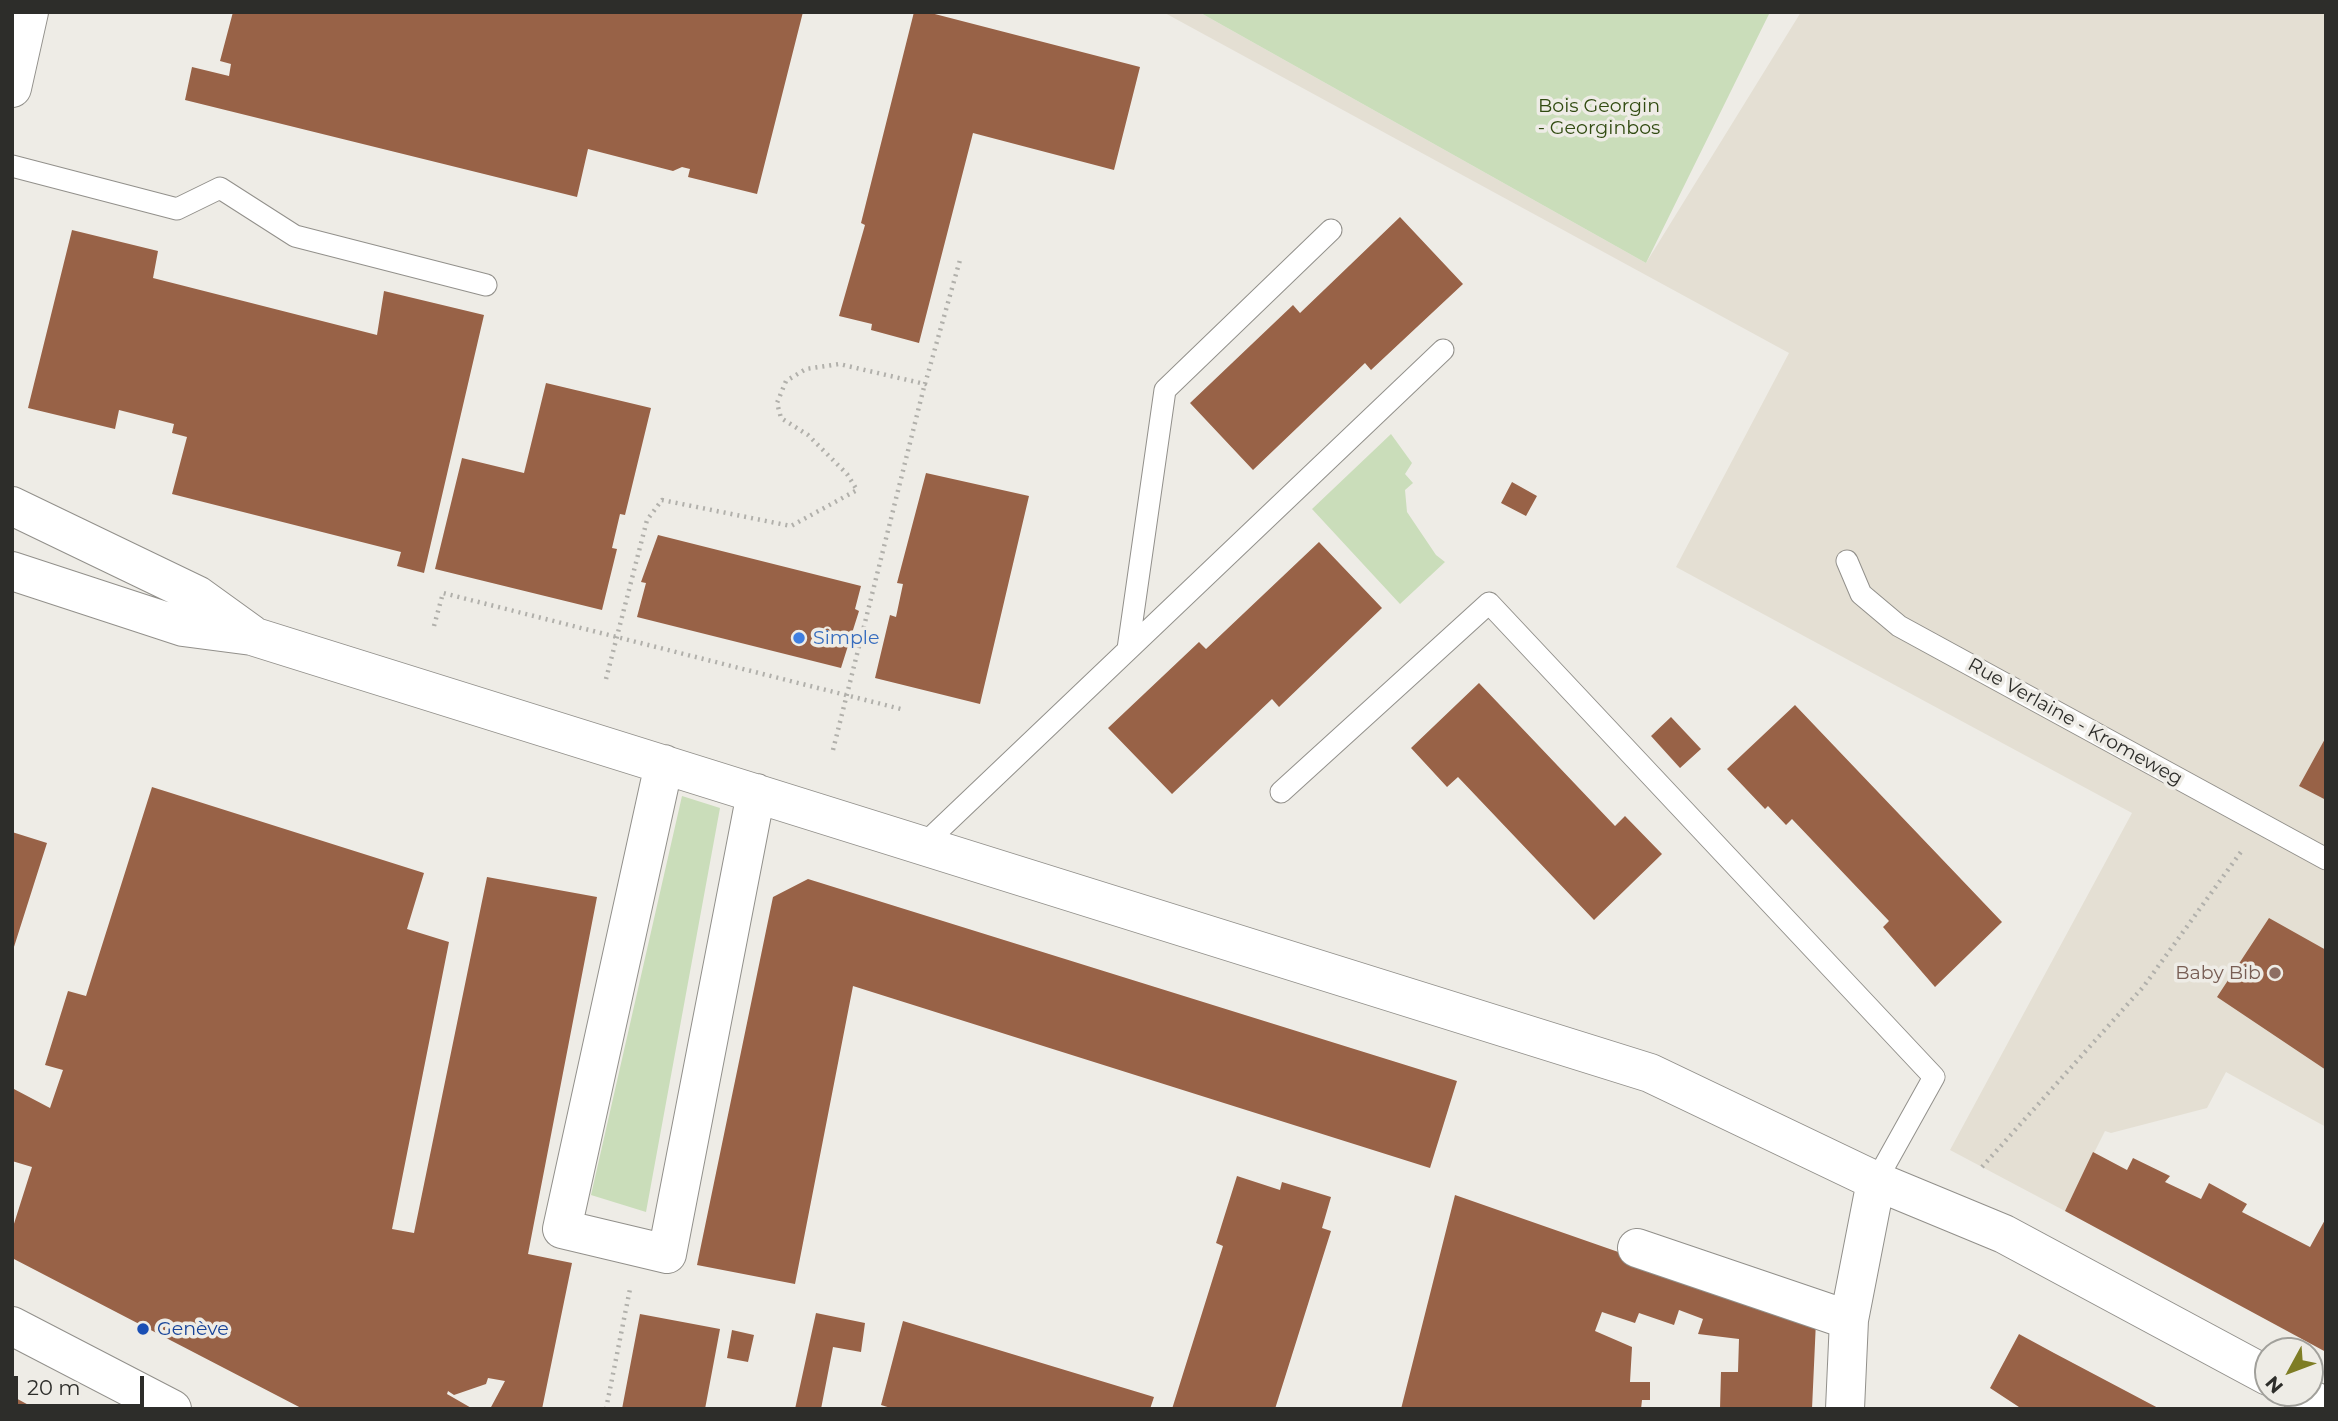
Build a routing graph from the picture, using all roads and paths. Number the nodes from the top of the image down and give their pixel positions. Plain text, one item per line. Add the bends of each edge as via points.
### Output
1 (29, 12) edge
2 (12, 88) edge
3 (12, 166) edge
4 (1331, 230) dead end
5 (960, 260) dead end
6 (486, 285) dead end
7 (1443, 350) dead end
8 (925, 382) junction
9 (12, 506) edge
10 (1847, 561) dead end
11 (12, 571) edge
12 (433, 626) dead end
13 (252, 636) junction
14 (617, 638) junction
15 (1128, 649) junction
16 (606, 679) dead end
17 (848, 696) junction
18 (901, 709) dead end
19 (833, 750) dead end
20 (664, 764) junction
21 (1281, 792) dead end
22 (756, 793) junction
23 (922, 846) junction
24 (2254, 855) dead end
25 (2326, 859) edge
26 (1982, 1167) dead end
27 (1876, 1181) junction
28 (638, 1247) junction
29 (1637, 1248) dead end
30 (1849, 1320) junction
31 (12, 1326) edge
32 (2254, 1368) edge
33 (172, 1409) edge
34 (606, 1409) edge
35 (1845, 1409) edge

1 - 2 street
3 - 6 lane via 177,209 220,188 295,236
4 - 15 lane via 1165,390
5 - 8 path
7 - 15 lane
8 - 14 path via 839,364 806,369 786,381 777,403 781,418 808,435 857,490 791,526 662,500 648,520
8 - 17 path
9 - 13 street via 197,595
10 - 25 lane, Rue Verlaine - Kromeweg via 1861,594 1899,626
11 - 13 street via 183,627
12 - 14 path via 443,593
13 - 20 street
14 - 16 path
14 - 17 path
15 - 23 lane
17 - 18 path
17 - 19 path
20 - 22 street
20 - 28 street via 562,1228
21 - 27 lane via 1489,603 1934,1077
22 - 23 street
22 - 28 street via 667,1254
23 - 27 street via 1650,1073
24 - 26 path via 2243,849 2144,986
27 - 30 street
27 - 32 street via 2004,1234
28 - 34 path
29 - 30 street
30 - 35 street
31 - 33 street

